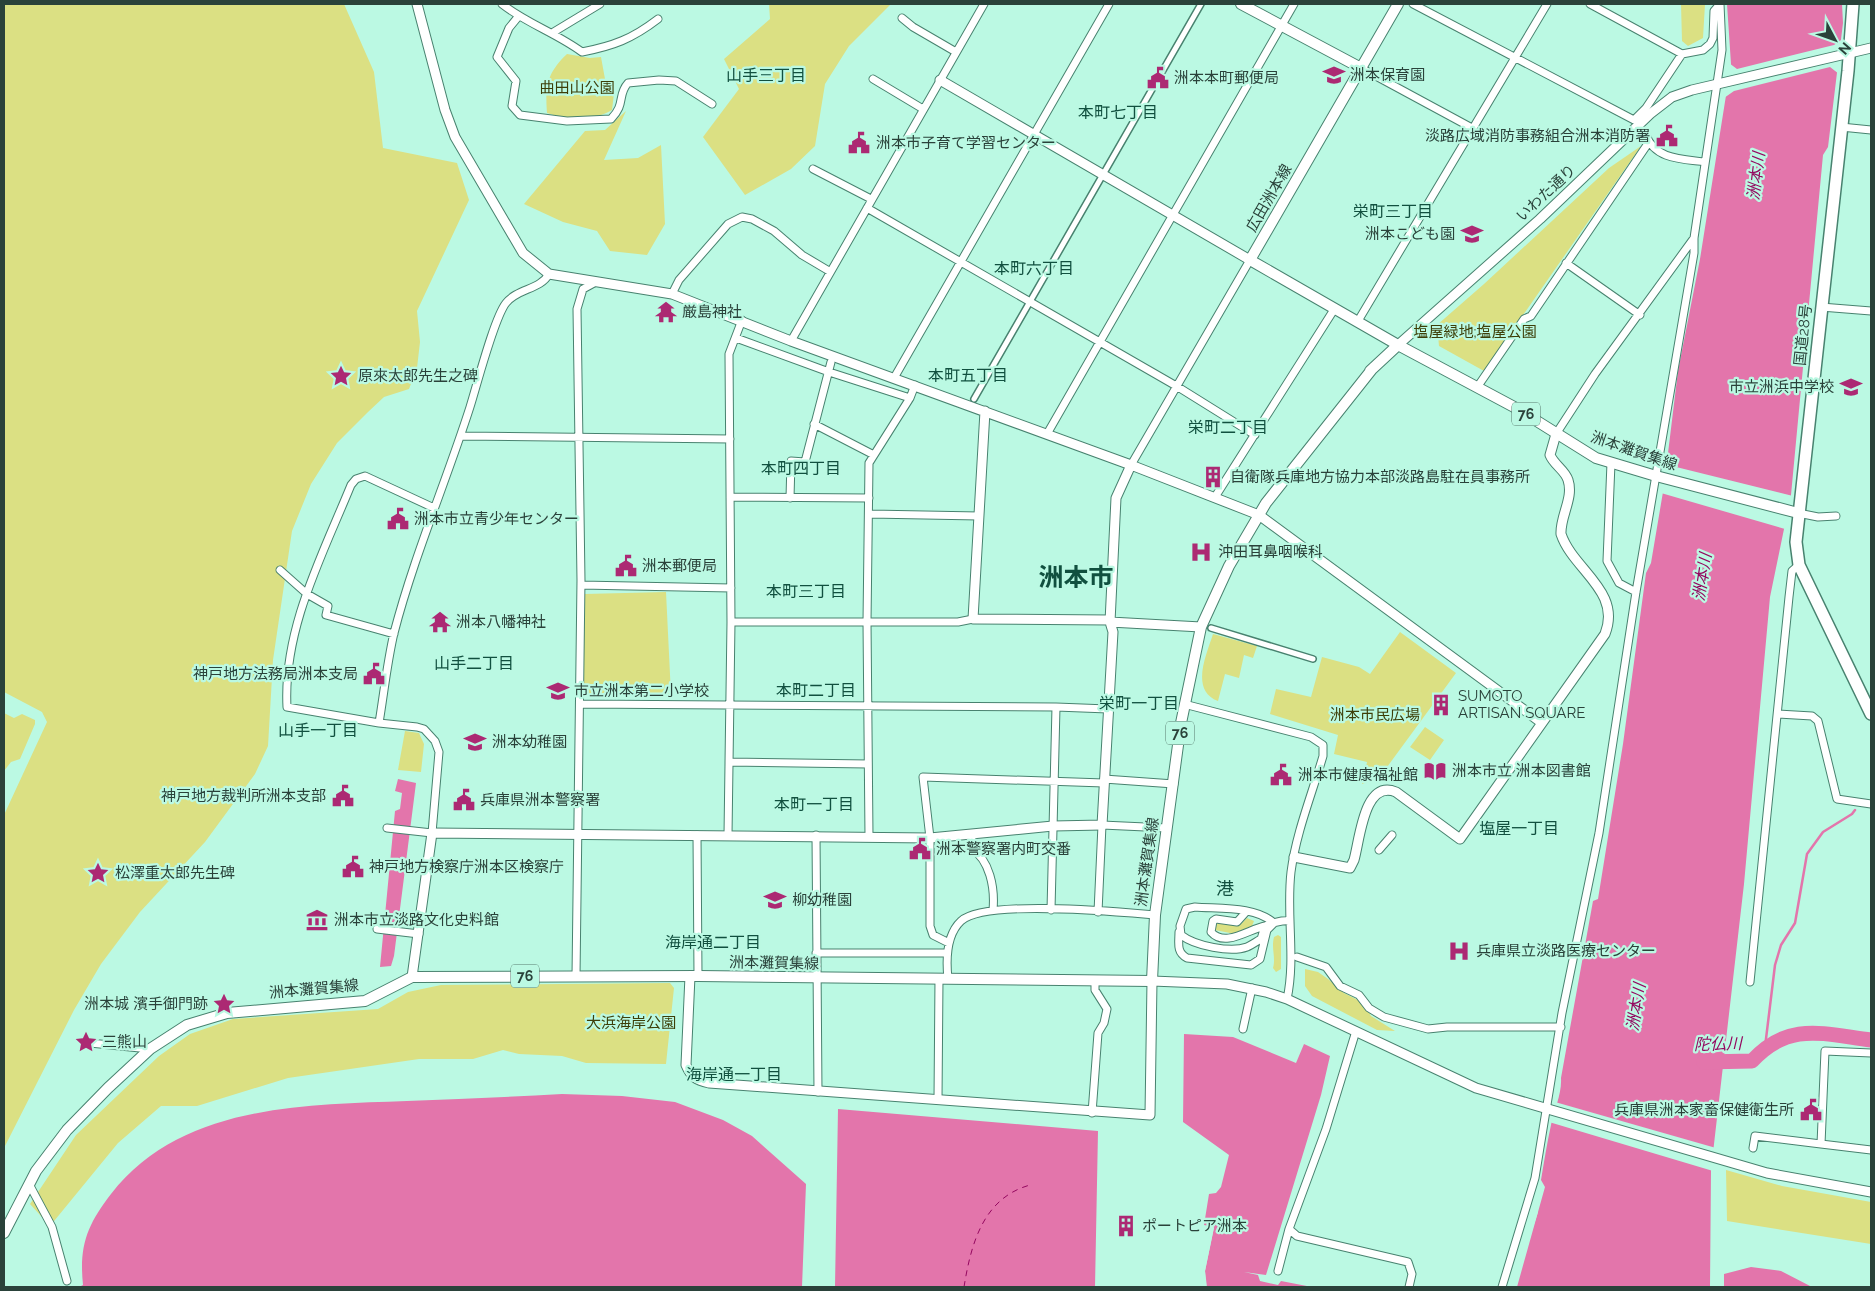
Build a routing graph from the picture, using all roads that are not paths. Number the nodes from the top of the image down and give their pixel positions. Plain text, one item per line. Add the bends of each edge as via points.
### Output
1 (417, 4) edge
2 (502, 4) edge
3 (600, 4) edge
4 (984, 4) edge
5 (1109, 4) edge
6 (1201, 4) edge
7 (1241, 4) edge
8 (1294, 4) edge
9 (1398, 4) edge
10 (1413, 4) edge
11 (1547, 4) edge
12 (1590, 4) edge
13 (1720, 4) edge
14 (1854, 4) edge
15 (518, 17) junction
16 (902, 18) dead end
17 (658, 19) dead end
18 (1282, 25) junction
19 (552, 33) junction
20 (1871, 48) edge
21 (956, 52) junction
22 (1850, 53) junction
23 (1682, 54) junction
24 (1516, 57) junction
25 (1361, 68) junction
26 (873, 79) dead end
27 (940, 80) junction
28 (1721, 84) junction
29 (712, 104) dead end
30 (923, 109) junction
31 (1841, 127) junction
32 (1472, 128) junction
33 (1871, 130) edge
34 (1034, 134) junction
35 (1705, 162) junction
36 (813, 168) dead end
37 (1103, 175) junction
38 (871, 199) junction
39 (867, 208) junction
40 (1172, 216) junction
41 (1694, 238) junction
42 (1250, 260) junction
43 (960, 262) junction
44 (1566, 263) junction
45 (829, 271) junction
46 (549, 274) junction
47 (594, 283) junction
48 (672, 294) junction
49 (1030, 302) junction
50 (1821, 307) junction
51 (1335, 308) junction
52 (1871, 311) edge
53 (1640, 315) junction
54 (742, 320) junction
55 (1358, 321) junction
56 (736, 338) junction
57 (791, 341) junction
58 (1098, 342) junction
59 (1398, 344) junction
60 (832, 362) dead end
61 (829, 372) junction
62 (894, 378) junction
63 (915, 385) junction
64 (1478, 386) junction
65 (1178, 387) junction
66 (910, 398) junction
67 (974, 399) dead end
68 (984, 411) junction
69 (814, 424) junction
70 (1048, 434) junction
71 (1556, 434) junction
72 (1255, 435) junction
73 (461, 436) junction
74 (580, 438) junction
75 (730, 439) junction
76 (872, 454) junction
77 (1611, 463) junction
78 (1131, 464) junction
79 (1656, 476) junction
80 (730, 497) junction
81 (1215, 497) junction
82 (790, 498) junction
83 (869, 498) junction
84 (434, 508) junction
85 (1794, 512) junction
86 (870, 514) junction
87 (1258, 515) junction
88 (979, 516) junction
89 (1836, 516) dead end
90 (1799, 565) junction
91 (280, 570) dead end
92 (581, 585) junction
93 (731, 588) junction
94 (1636, 592) junction
95 (307, 594) junction
96 (973, 619) junction
97 (1110, 621) junction
98 (731, 622) junction
99 (867, 622) junction
100 (1206, 628) junction
101 (394, 634) junction
102 (1313, 659) dead end
103 (580, 704) junction
104 (1184, 704) junction
105 (1868, 704) edge
106 (869, 705) junction
107 (729, 706) junction
108 (1056, 706) junction
109 (1108, 709) junction
110 (1778, 714) junction
111 (1871, 714) edge
112 (379, 723) junction
113 (1542, 723) junction
114 (729, 762) junction
115 (868, 764) junction
116 (1104, 781) junction
117 (1054, 782) junction
118 (1174, 784) junction
119 (1871, 804) edge
120 (1102, 825) junction
121 (1053, 826) junction
122 (387, 828) dead end
123 (1167, 828) junction
124 (432, 832) junction
125 (577, 834) junction
126 (697, 835) junction
127 (728, 835) junction
128 (972, 835) junction
129 (1392, 835) dead end
130 (816, 836) junction
131 (870, 836) junction
132 (930, 838) junction
133 (1379, 850) dead end
134 (1294, 856) junction
135 (993, 910) junction
136 (1051, 910) junction
137 (1098, 912) junction
138 (1246, 912) junction
139 (1155, 916) junction
140 (1288, 921) junction
141 (1274, 923) junction
142 (1265, 926) junction
143 (377, 929) dead end
144 (1179, 932) junction
145 (419, 934) junction
146 (949, 943) junction
147 (816, 953) junction
148 (947, 953) junction
149 (1297, 957) dead end
150 (412, 976) junction
151 (576, 976) junction
152 (694, 976) junction
153 (818, 978) junction
154 (943, 979) junction
155 (1095, 980) junction
156 (1152, 981) junction
157 (1750, 982) dead end
158 (1252, 988) junction
159 (1287, 999) junction
160 (1561, 1027) junction
161 (1243, 1029) dead end
162 (1356, 1031) junction
163 (90, 1043) dead end
164 (150, 1050) junction
165 (1871, 1053) edge
166 (818, 1092) junction
167 (938, 1100) junction
168 (1546, 1109) junction
169 (1092, 1113) junction
170 (1821, 1144) junction
171 (1752, 1148) dead end
172 (1871, 1150) edge
173 (29, 1184) junction
174 (1871, 1192) edge
175 (1289, 1229) junction
176 (4, 1232) edge
177 (1278, 1271) dead end
178 (67, 1281) dead end
179 (1409, 1287) edge
180 (1502, 1287) edge

1 - 46 street via 455,137 523,254
2 - 15 street
3 - 19 street
4 - 21 street
5 - 34 street
6 - 37 street
7 - 18 main road
8 - 18 street
9 - 25 main road, 広田洲本線
10 - 24 street
11 - 24 street
12 - 23 street
13 - 23 street via 1714,11 1710,44 1704,50
13 - 28 street
14 - 22 highway, 国道28号
15 - 19 street
15 - 29 street via 509,28 497,57 516,80 512,106 520,115 567,121 611,119 620,111 623,88 628,83 659,80 676,82
16 - 21 street
17 - 19 street via 614,46 582,52
18 - 25 main road
18 - 40 street
20 - 22 street, いわた通り
21 - 27 street
22 - 28 street, いわた通り
22 - 31 highway, 国道28号
23 - 24 street via 1646,108 1634,120
24 - 32 street
25 - 32 street
25 - 42 main road, 広田洲本線
26 - 30 street
27 - 30 street
27 - 34 street
28 - 35 street
28 - 59 street, いわた通り via 1684,92 1656,109
30 - 38 street
31 - 33 street
31 - 50 highway, 国道28号
32 - 55 street
34 - 37 street
34 - 43 street
35 - 41 street
35 - 44 street via 1664,155 1648,139
36 - 38 street
37 - 40 street
37 - 49 street
38 - 39 street
39 - 43 street
39 - 45 street
40 - 42 street
40 - 58 street
41 - 53 street
41 - 79 street
42 - 51 main road
42 - 65 street
43 - 49 street
43 - 62 street
44 - 53 street
44 - 64 street
45 - 48 street via 802,255 774,230 742,217 728,224 679,280
45 - 57 street
46 - 47 street
46 - 73 street via 545,281 506,303
47 - 48 street
47 - 74 street via 583,289 577,309
48 - 54 street
49 - 58 street
49 - 67 street
50 - 52 street
50 - 85 highway, 国道28号
51 - 55 main road
51 - 72 street
53 - 71 street via 1595,374
54 - 56 street
54 - 57 street
55 - 59 main road
56 - 61 street
56 - 75 street via 729,354
57 - 62 street
58 - 65 street
58 - 70 street
59 - 64 main road, 洲本灘賀集線 / 76
59 - 87 main road, 洲本灘賀集線 / 76 via 1373,368
60 - 61 street
61 - 66 street
61 - 69 street
62 - 63 street
63 - 66 street
63 - 68 street
64 - 71 main road, 洲本灘賀集線 / 76
65 - 72 street
65 - 78 street
66 - 76 street
68 - 70 street
68 - 88 street
69 - 76 street
69 - 82 street via 805,462 791,461
70 - 78 street
71 - 77 main road, 洲本灘賀集線 / 76
71 - 113 street via 1550,455 1566,476 1570,488 1561,534 1601,590 1608,626
72 - 81 street
73 - 74 street
73 - 84 street
74 - 75 street
74 - 92 street
75 - 80 street
76 - 83 street
77 - 79 main road, 洲本灘賀集線 / 76
77 - 94 street via 1607,561 1619,583
78 - 81 street
78 - 97 street via 1116,498
79 - 85 main road, 洲本灘賀集線 / 76
79 - 94 street
80 - 82 street
80 - 93 street
81 - 87 street
82 - 83 street
83 - 86 street
84 - 95 street via 365,476 356,479 320,556
84 - 101 street
85 - 89 street via 1818,517
85 - 90 highway, 国道28号
86 - 88 street
86 - 99 street
87 - 100 main road, 洲本灘賀集線 / 76 via 1221,582
87 - 113 street
88 - 96 street
90 - 105 highway, 国道28号
90 - 110 street via 1792,572
91 - 95 street
92 - 93 street
92 - 103 street
93 - 98 street
94 - 160 street via 1599,833
95 - 101 street via 328,606 326,615
95 - 112 street via 285,678 287,707
96 - 97 street
96 - 99 street via 958,622
97 - 100 street
97 - 109 street via 1113,632
98 - 99 street
98 - 107 street
99 - 106 street
100 - 102 street
100 - 104 main road, 洲本灘賀集線 / 76
101 - 112 street
103 - 107 street
103 - 125 street
104 - 118 main road, 洲本灘賀集線 / 76
104 - 134 street via 1311,737 1323,745 1323,756
105 - 111 highway, 国道28号
106 - 107 street
106 - 108 street
106 - 115 street
107 - 114 street
108 - 109 street
108 - 117 street
109 - 116 street
110 - 119 street via 1812,716 1818,721 1837,799
110 - 157 street
112 - 124 street via 417,727 435,741 438,752
113 - 134 street via 1460,838 1388,789 1378,792 1368,803 1350,868
114 - 115 street
114 - 127 street
115 - 131 street
116 - 117 street
116 - 118 street
116 - 120 street
117 - 121 street
117 - 132 street via 923,778
118 - 123 main road, 洲本灘賀集線 / 76
120 - 121 street
120 - 123 street
120 - 137 street
121 - 128 street
121 - 136 street
122 - 124 street
123 - 139 main road, 洲本灘賀集線 / 76
124 - 125 street
124 - 145 street
125 - 126 street
125 - 151 street
126 - 127 street
126 - 152 street
127 - 130 street
128 - 132 street
128 - 135 street via 971,848 986,861
129 - 133 street
130 - 131 street
130 - 147 street
131 - 132 street
132 - 146 street via 930,926 933,935
134 - 140 street
135 - 136 street
135 - 146 street via 962,920
136 - 137 street
137 - 139 street
138 - 141 street via 1266,916
138 - 142 street via 1237,922 1216,919 1211,932 1215,936 1236,938
138 - 144 street via 1195,906 1186,909
139 - 156 main road, 洲本灘賀集線 / 76
140 - 141 street
140 - 159 street via 1290,986
141 - 142 street
141 - 144 street via 1267,930 1260,959 1251,965 1187,958 1178,949
142 - 144 street via 1261,939 1235,950 1198,944
143 - 145 street
145 - 150 street
146 - 148 street
147 - 148 street
147 - 153 street
148 - 154 street
149 - 160 street via 1326,967 1340,986 1359,995 1369,1008 1384,1017 1428,1029
150 - 151 main road, 洲本灘賀集線 / 76
150 - 164 main road, 洲本灘賀集線 / 76 via 365,1001 226,1012 187,1025
151 - 152 main road, 洲本灘賀集線 / 76
152 - 153 main road, 洲本灘賀集線 / 76
152 - 166 street via 685,1054 690,1075 708,1084
153 - 154 main road, 洲本灘賀集線 / 76
153 - 166 street
154 - 155 main road, 洲本灘賀集線 / 76
154 - 167 street
155 - 156 main road, 洲本灘賀集線 / 76
155 - 169 street via 1095,990 1107,1009 1098,1033
156 - 158 street
156 - 169 street via 1150,1115
158 - 159 street
158 - 161 street
159 - 162 street
160 - 168 street
162 - 168 street via 1476,1088
162 - 175 street via 1326,1128
163 - 164 street
164 - 173 main road, 洲本灘賀集線 / 76 via 67,1130
165 - 170 street via 1825,1051
166 - 167 street
167 - 169 street
168 - 174 street via 1797,1180
168 - 180 street via 1535,1178
170 - 171 street via 1755,1136
170 - 172 street
173 - 176 main road, 洲本灘賀集線 / 76
173 - 178 street via 52,1227
175 - 177 street
175 - 179 street via 1297,1236 1408,1262 1412,1274

